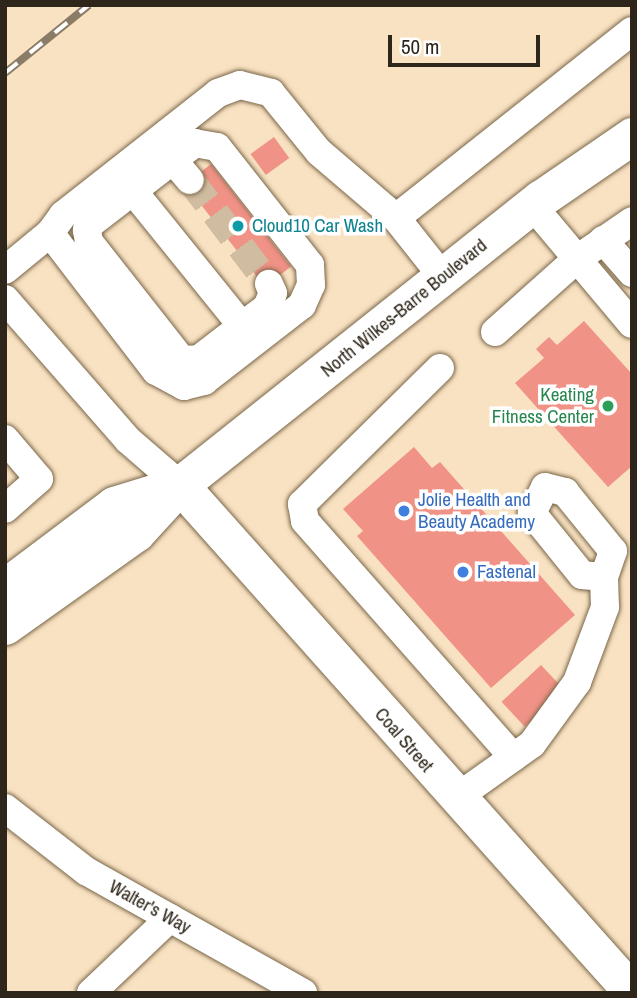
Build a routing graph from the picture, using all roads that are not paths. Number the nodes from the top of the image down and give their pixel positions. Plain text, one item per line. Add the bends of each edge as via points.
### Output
1 (632, 31) edge
2 (632, 136) edge
3 (126, 181) junction
4 (532, 205) junction
5 (396, 218) junction
6 (632, 220) edge
7 (50, 233) junction
8 (603, 240) junction
9 (577, 259) junction
10 (5, 270) edge
11 (632, 272) edge
12 (442, 276) junction
13 (269, 284) dead end
14 (5, 299) edge
15 (632, 324) edge
16 (242, 326) junction
17 (495, 332) dead end
18 (440, 368) dead end
19 (5, 439) edge
20 (180, 485) junction
21 (5, 509) edge
22 (604, 577) dead end
23 (5, 587) edge
24 (5, 626) edge
25 (513, 757) junction
26 (456, 798) junction
27 (5, 808) edge
28 (170, 918) junction
29 (632, 992) edge
30 (91, 993) edge
31 (303, 993) edge

1 - 5 street
2 - 4 main road, North Wilkes-Barre Boulevard
3 - 5 street via 218,93 251,85 271,93 319,152
3 - 7 street via 63,215
3 - 7 street via 182,170 195,143 217,147 310,265 312,276 302,305 204,381 184,386 156,370
3 - 16 street
3 - 16 street via 90,224 87,237 183,360 199,359
4 - 9 street
4 - 12 main road, North Wilkes-Barre Boulevard
5 - 12 street
6 - 8 street
7 - 10 street
8 - 9 street
8 - 11 street
9 - 15 street
9 - 17 street
12 - 20 main road, North Wilkes-Barre Boulevard
13 - 16 street via 273,293 267,307
14 - 20 street via 128,440
18 - 25 street via 302,504 305,521
19 - 21 street via 39,479
20 - 23 main road, North Wilkes-Barre Boulevard via 114,505
20 - 24 main road, North Wilkes-Barre Boulevard via 136,533
20 - 26 main road, Coal Street
22 - 25 street via 605,607 577,682 532,744
25 - 26 street
26 - 29 main road, Coal Street
27 - 28 street, Walter's Way via 86,871
28 - 30 street
28 - 31 street, Walter's Way

